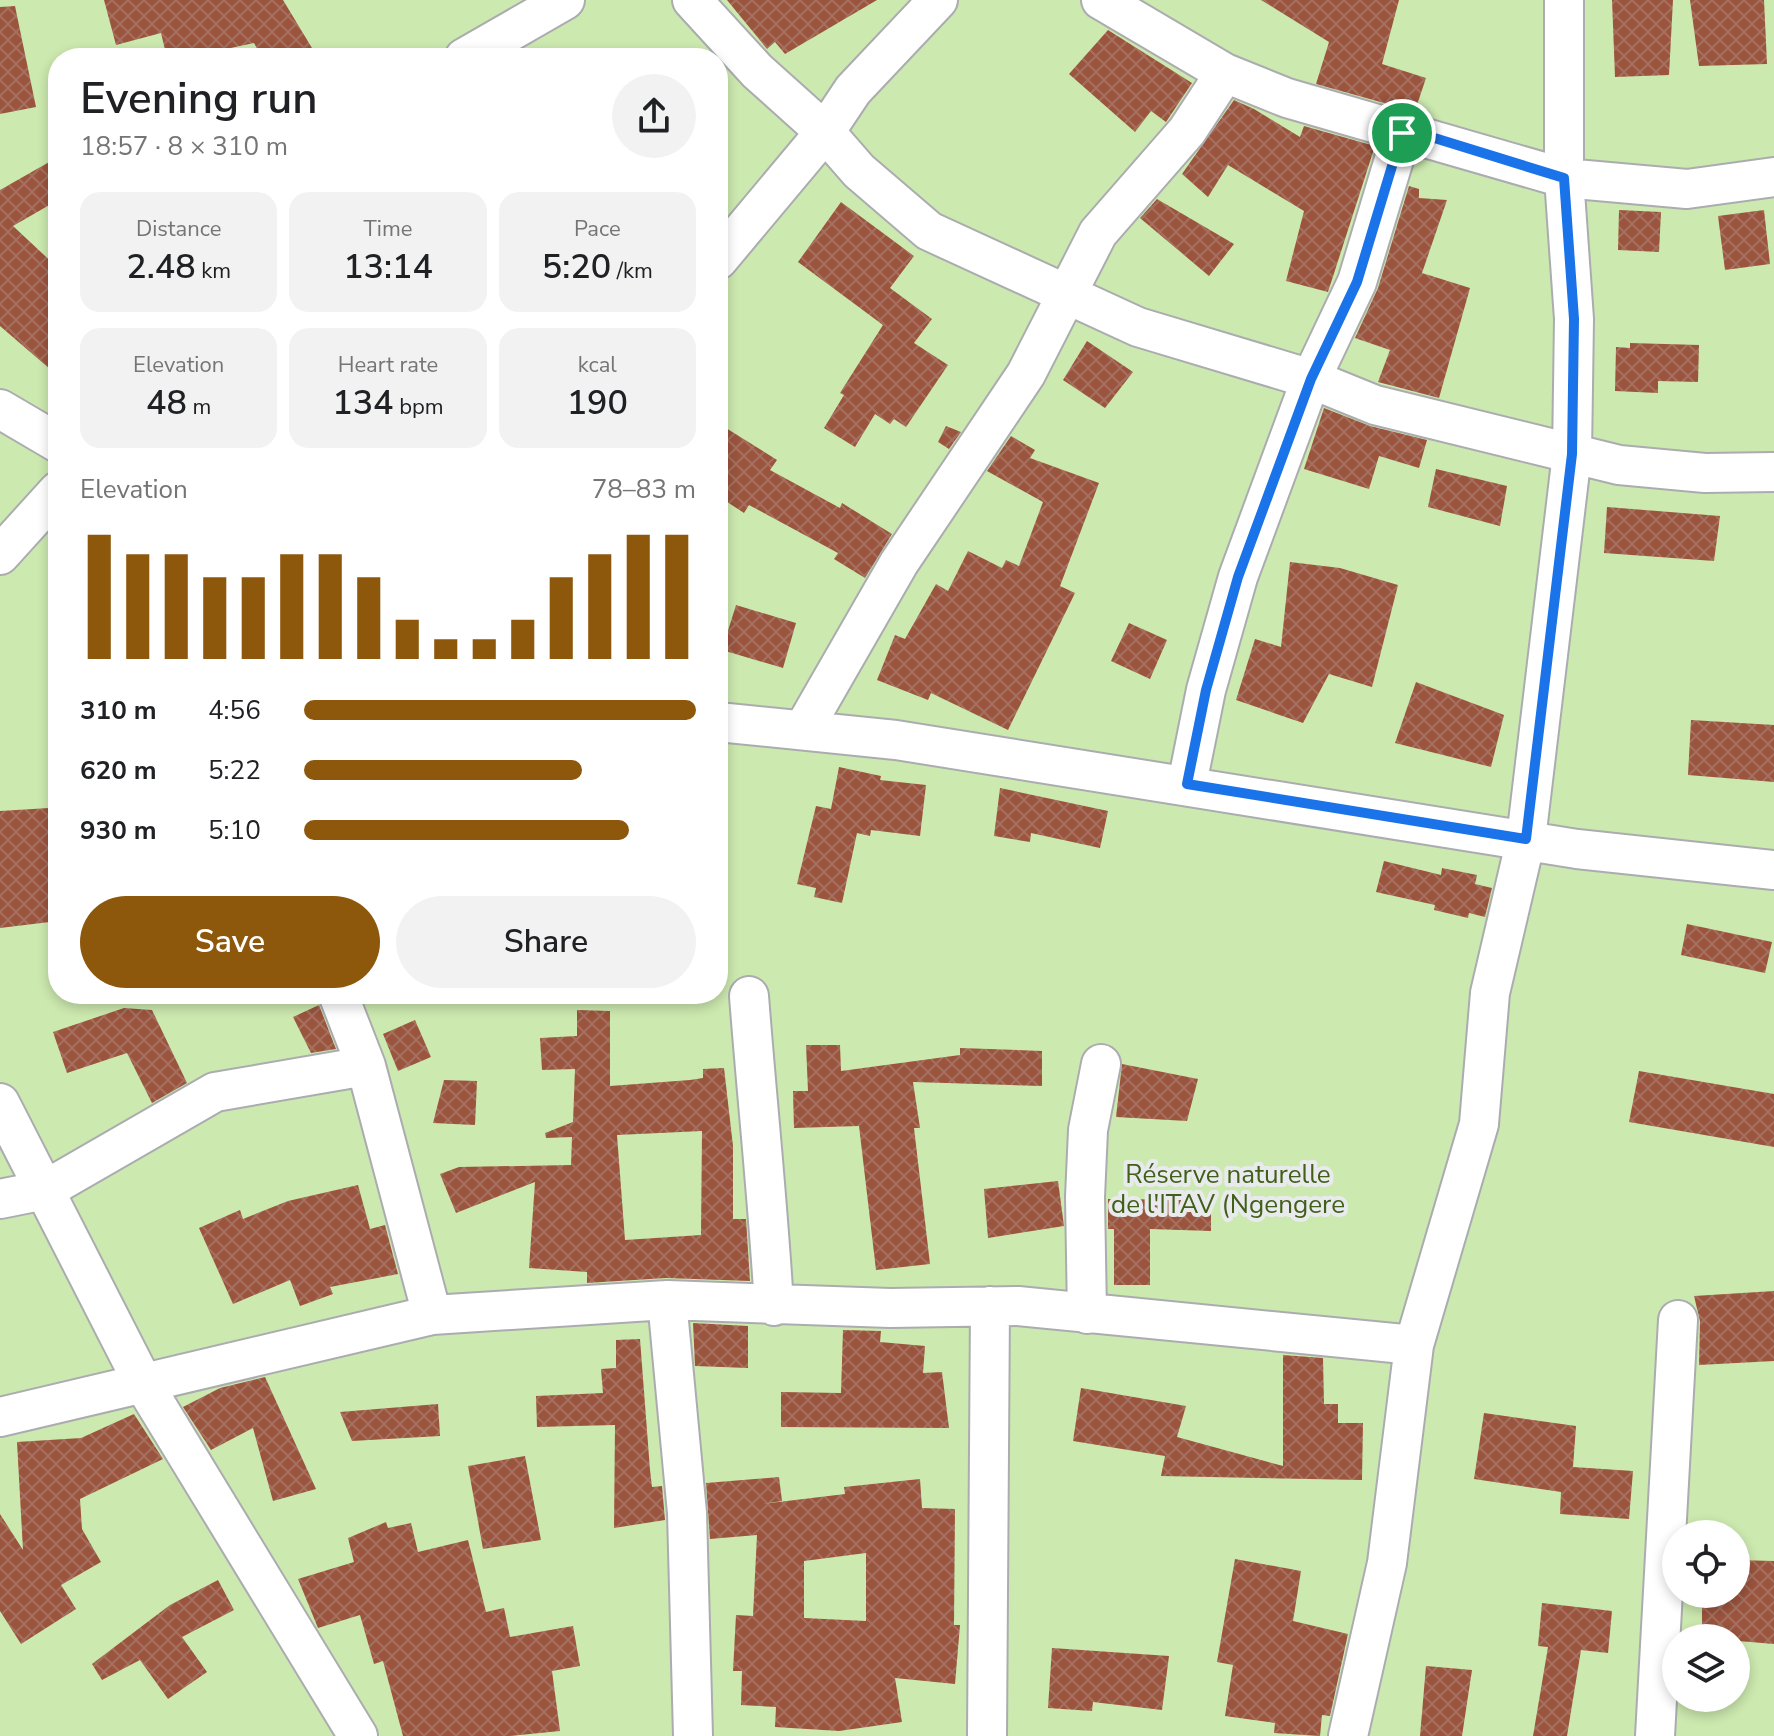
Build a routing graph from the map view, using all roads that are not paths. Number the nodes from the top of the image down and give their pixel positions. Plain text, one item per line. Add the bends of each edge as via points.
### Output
1 (565, 0) edge
2 (692, 0) edge
3 (938, 0) edge
4 (1101, 0) edge
5 (1564, 0) edge
6 (481, 48) edge
7 (1225, 73) junction
8 (825, 132) junction
9 (1402, 133) junction
10 (1774, 177) edge
11 (1564, 178) junction
12 (728, 248) edge
13 (1068, 295) junction
14 (1311, 379) junction
15 (0, 409) edge
16 (48, 437) edge
17 (1572, 454) junction
18 (1774, 472) edge
19 (48, 502) edge
20 (0, 555) edge
21 (728, 723) edge
22 (803, 730) junction
23 (1187, 784) junction
24 (1526, 839) junction
25 (1774, 870) edge
26 (749, 996) dead end
27 (342, 1004) edge
28 (1101, 1064) dead end
29 (366, 1066) junction
30 (0, 1103) edge
31 (45, 1190) junction
32 (0, 1199) edge
33 (667, 1300) junction
34 (774, 1306) junction
35 (990, 1306) junction
36 (1087, 1314) junction
37 (432, 1315) junction
38 (1678, 1320) dead end
39 (1414, 1345) junction
40 (143, 1383) junction
41 (0, 1417) edge
42 (358, 1736) edge
43 (693, 1736) edge
44 (987, 1736) edge
45 (1348, 1736) edge
46 (1655, 1736) edge

1 - 6 street
2 - 8 street via 757,71
3 - 8 street via 853,90
4 - 7 street
5 - 11 street
7 - 9 street
7 - 13 street via 1178,142 1098,233
8 - 12 street
8 - 13 street via 859,171 929,231
9 - 11 street via 1428,136
9 - 14 street via 1357,282
10 - 11 street via 1687,189
11 - 17 street via 1574,319
13 - 14 street via 1138,327
13 - 22 street via 1026,374 858,629
14 - 17 street via 1375,405
14 - 23 street via 1238,577 1206,690
15 - 16 street
17 - 18 street via 1619,465 1705,473
17 - 24 street
19 - 20 street
21 - 22 street
22 - 23 street
23 - 24 street
24 - 25 street
24 - 39 street via 1490,993 1479,1124
26 - 34 street
27 - 29 street
28 - 36 street via 1087,1144
29 - 31 street via 215,1092
29 - 37 street
30 - 31 street
31 - 32 street
31 - 40 street
33 - 34 street
33 - 37 street
33 - 43 street via 687,1513
34 - 35 street
35 - 36 street
35 - 44 street
36 - 39 street
37 - 40 street
38 - 46 street
39 - 45 street via 1387,1563
40 - 41 street
40 - 42 street

